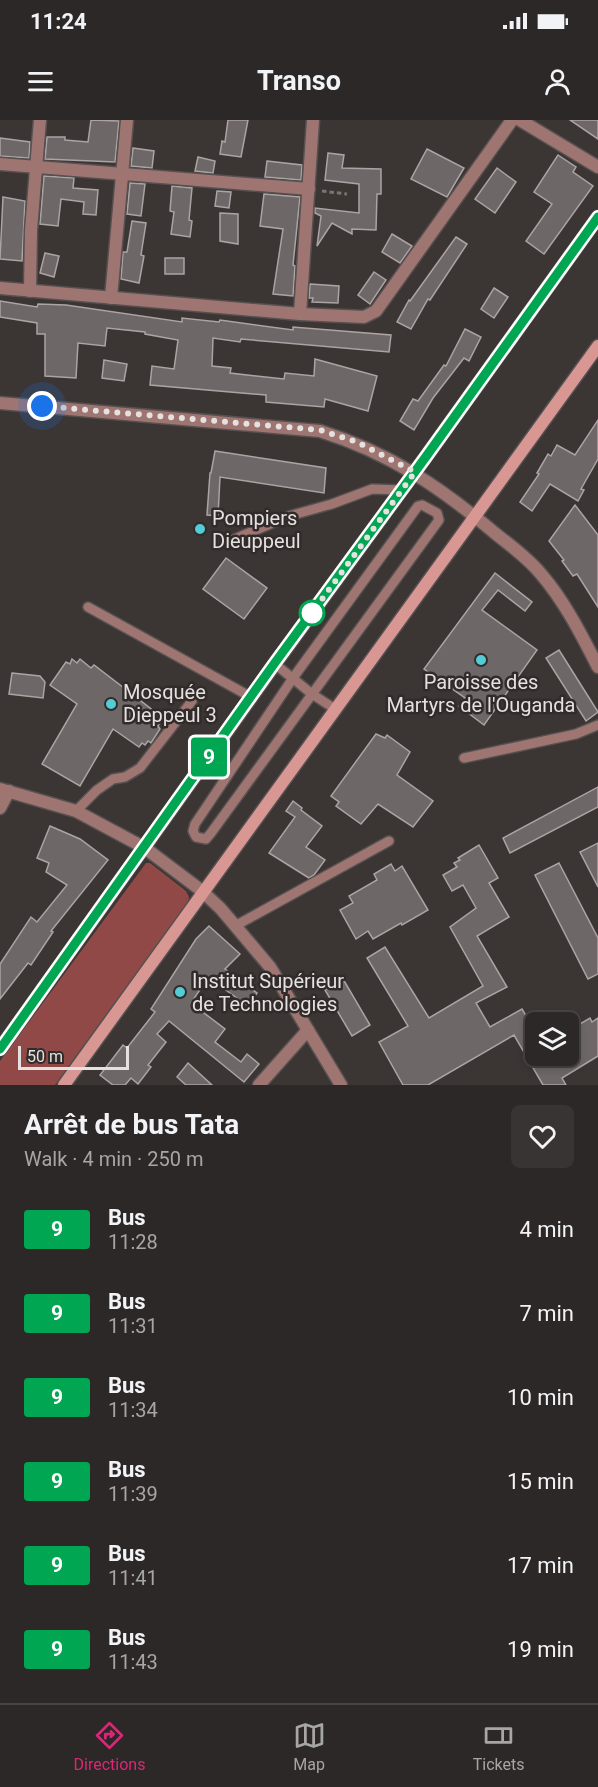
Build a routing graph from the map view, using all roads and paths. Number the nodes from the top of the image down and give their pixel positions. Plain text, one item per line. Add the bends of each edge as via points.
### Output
1 (40, 120) edge
2 (128, 120) edge
3 (313, 120) edge
4 (512, 120) edge
5 (520, 120) edge
6 (0, 165) edge
7 (598, 167) edge
8 (37, 168) junction
9 (123, 174) junction
10 (309, 189) junction
11 (347, 194) dead end
12 (598, 217) edge
13 (0, 288) edge
14 (30, 291) junction
15 (111, 298) junction
16 (300, 314) junction
17 (598, 346) edge
18 (0, 403) edge
19 (415, 472) junction
20 (402, 490) junction
21 (474, 515) junction
22 (230, 541) dead end
23 (88, 607) dead end
24 (274, 664) junction
25 (598, 667) edge
26 (293, 678) junction
27 (312, 694) junction
28 (251, 697) junction
29 (192, 701) dead end
30 (335, 709) junction
31 (598, 725) edge
32 (464, 758) dead end
33 (5, 790) edge
34 (0, 808) edge
35 (76, 811) junction
36 (389, 842) dead end
37 (145, 848) junction
38 (202, 891) junction
39 (235, 926) junction
40 (308, 1030) junction
41 (0, 1049) edge
42 (64, 1085) edge
43 (259, 1085) edge
44 (340, 1085) edge

1 - 8 street
2 - 9 street
3 - 10 street
4 - 16 street via 376,311 364,317
5 - 7 street
6 - 8 street
8 - 9 street
8 - 14 street
9 - 10 street
9 - 15 street
10 - 11 path
10 - 16 street
12 - 19 street
13 - 14 street
14 - 15 street
15 - 16 street
17 - 21 street
18 - 19 street via 320,430 357,442
19 - 20 street
19 - 21 street
20 - 22 lane via 372,489 289,516
20 - 24 street
21 - 25 street via 545,579 568,611
21 - 30 street
23 - 28 lane
24 - 26 lane
24 - 28 street
26 - 27 lane
26 - 27 lane via 195,824 196,837 206,839 211,833
26 - 27 lane via 418,506 425,505 437,513 439,520
27 - 30 lane
28 - 37 street
29 - 35 lane via 140,768 125,777 113,778
30 - 38 street
31 - 32 lane via 576,734
33 - 34 street
33 - 35 street
35 - 37 street
36 - 39 lane
37 - 38 street
37 - 41 street
38 - 39 street
38 - 42 street
39 - 40 street via 270,967
40 - 43 street
40 - 44 street

